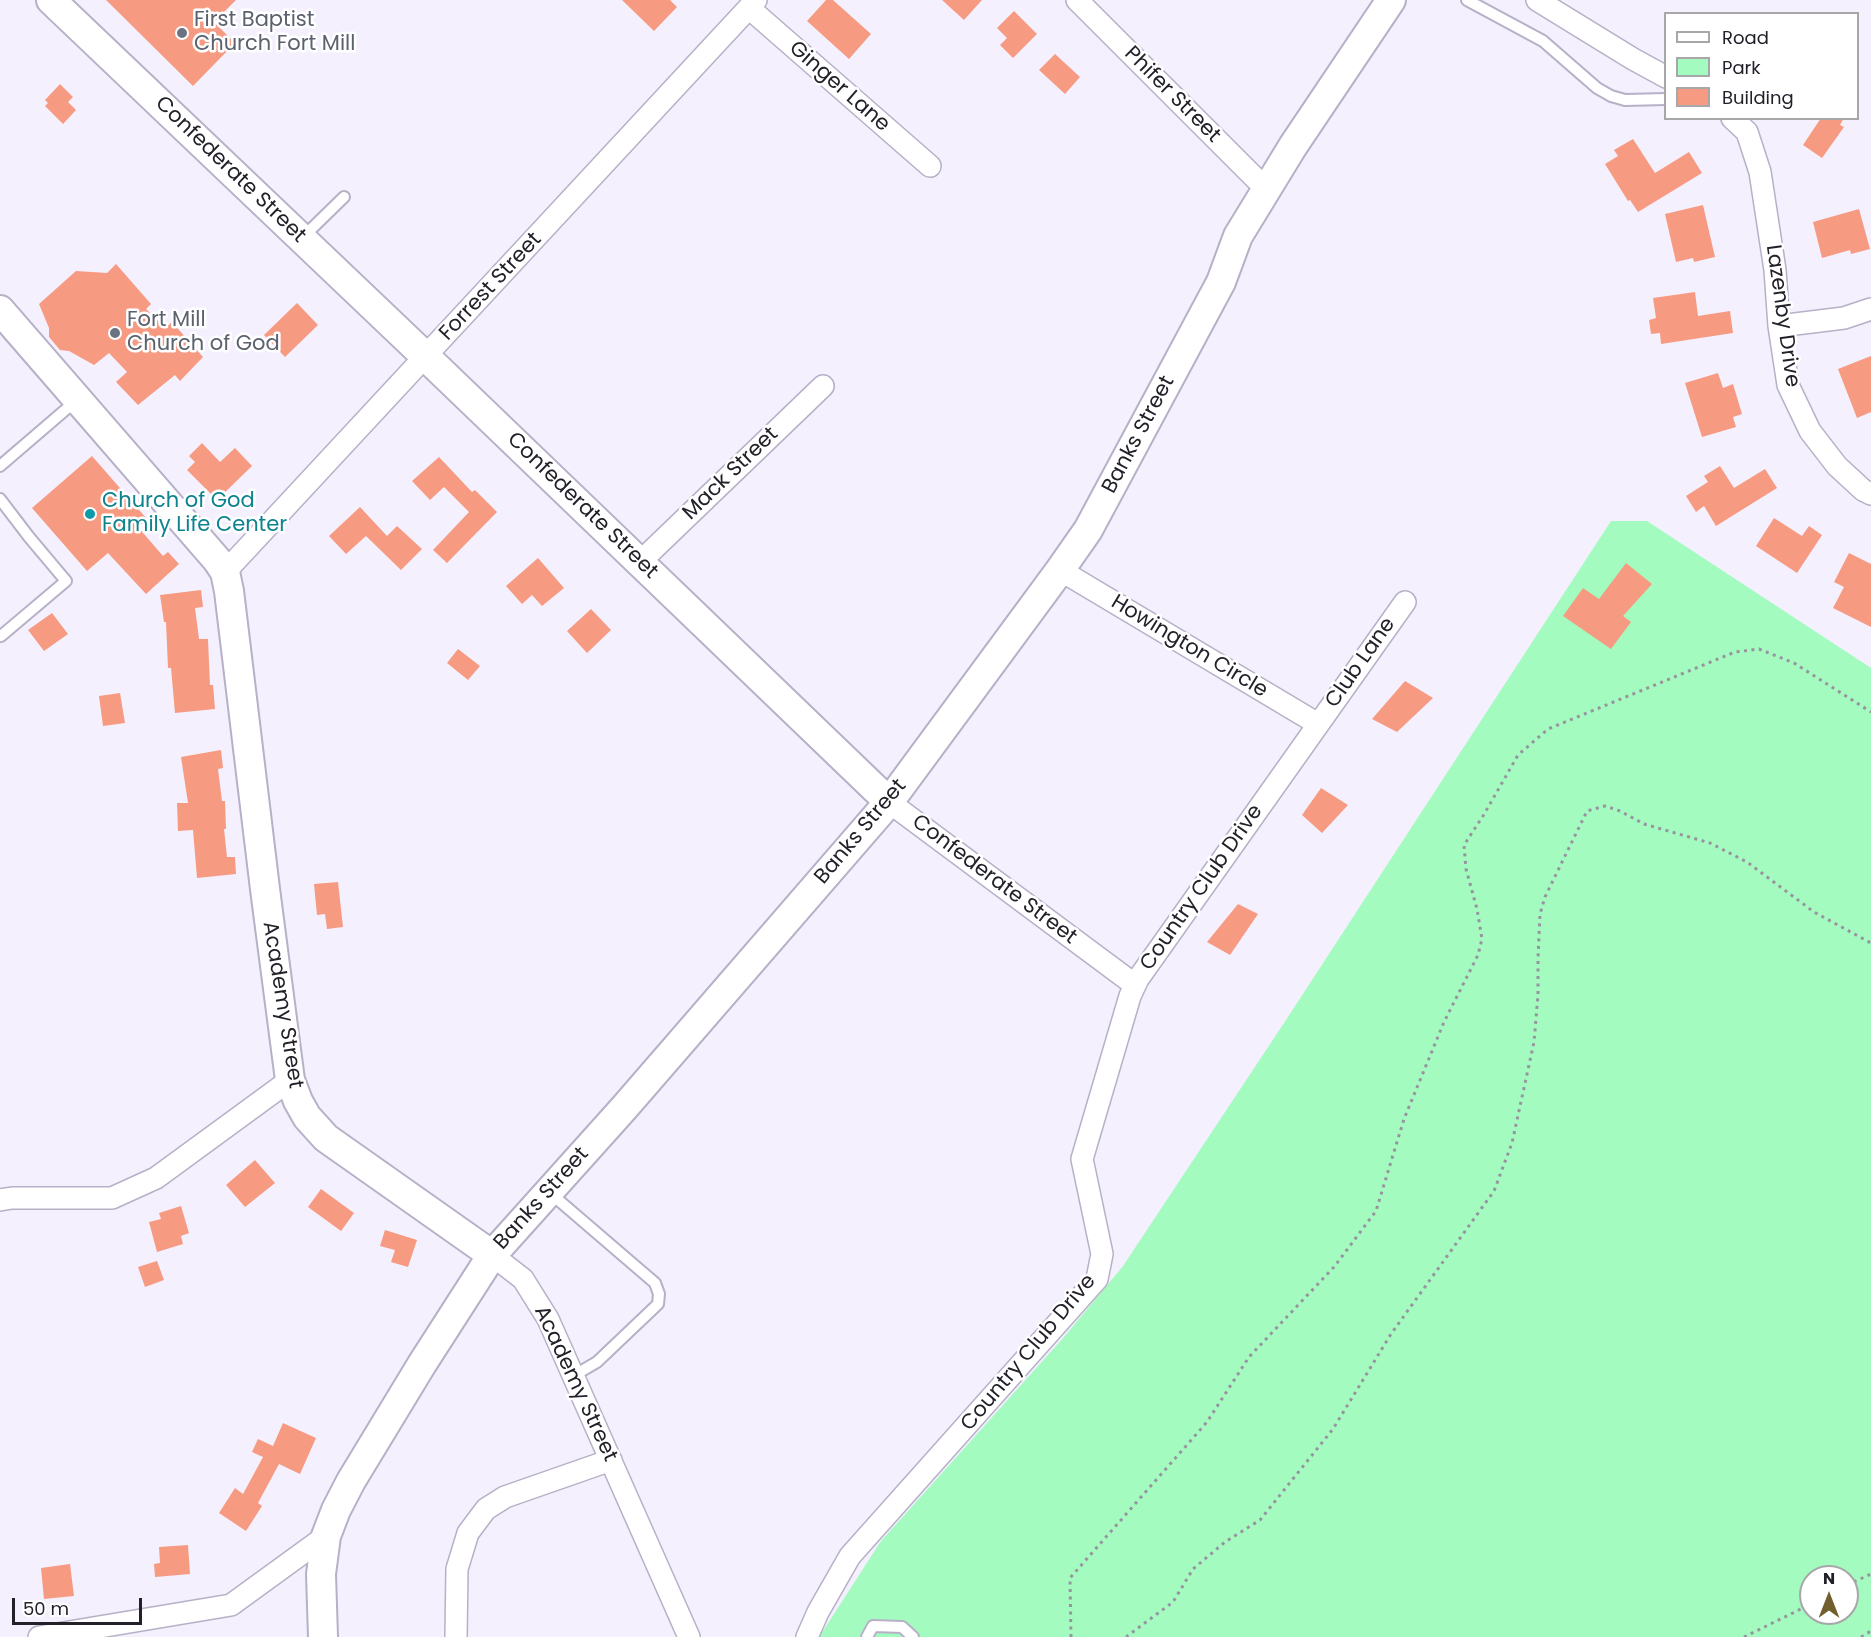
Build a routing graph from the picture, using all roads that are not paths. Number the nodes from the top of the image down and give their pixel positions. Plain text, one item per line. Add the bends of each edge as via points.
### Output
1 (51, 0) edge
2 (1077, 0) edge
3 (1391, 0) edge
4 (1467, 0) edge
5 (1537, 0) edge
6 (752, 4) edge
7 (1664, 76) edge
8 (1664, 99) edge
9 (1734, 120) edge
10 (930, 166) dead end
11 (1267, 190) junction
12 (344, 197) dead end
13 (302, 239) junction
14 (1871, 309) edge
15 (0, 310) edge
16 (1779, 326) junction
17 (426, 357) junction
18 (822, 386) dead end
19 (78, 399) junction
20 (0, 466) edge
21 (1871, 494) edge
22 (0, 499) edge
23 (640, 562) junction
24 (1060, 570) junction
25 (225, 572) junction
26 (1405, 602) dead end
27 (0, 635) edge
28 (1318, 724) junction
29 (889, 802) junction
30 (1135, 985) junction
31 (290, 1080) junction
32 (548, 1192) junction
33 (0, 1200) edge
34 (492, 1255) junction
35 (573, 1376) junction
36 (610, 1460) junction
37 (326, 1536) junction
38 (39, 1637) edge
39 (323, 1637) edge
40 (456, 1637) edge
41 (689, 1637) edge
42 (807, 1637) edge
43 (867, 1637) edge
44 (913, 1637) edge

1 - 13 street, Confederate Street
2 - 11 street, Phifer Street
3 - 11 street, Banks Street
4 - 8 lane via 1544,41 1596,88 1611,96 1625,100
5 - 7 street
6 - 10 street, Ginger Lane
6 - 17 street, Forrest Street
9 - 16 street, Lazenby Drive via 1747,132 1760,172
11 - 24 street, Banks Street via 1238,236 1221,282 1088,530
12 - 13 lane
13 - 17 street, Confederate Street
14 - 16 street via 1844,318
15 - 19 street, Academy Street
16 - 21 street, Lazenby Drive via 1788,385 1810,431 1837,466
17 - 23 street, Confederate Street
17 - 25 street, Forrest Street
18 - 23 street, Mack Street
19 - 20 lane
19 - 25 street, Academy Street
22 - 27 lane via 66,581
23 - 29 street, Confederate Street
24 - 28 street, Howington Circle
24 - 29 street, Banks Street
25 - 31 street, Academy Street
26 - 28 street, Club Lane
28 - 30 street, Country Club Drive
29 - 30 street, Confederate Street
29 - 32 street, Banks Street
30 - 42 street, Country Club Drive via 1082,1159 1102,1254 1097,1279 850,1556
31 - 33 street via 156,1178 112,1197
31 - 34 street, Academy Street via 307,1117 326,1138
32 - 34 street, Banks Street
32 - 35 lane via 655,1282 659,1294 658,1304 605,1355
34 - 35 street, Academy Street via 523,1279 548,1319
34 - 37 street, Banks Street via 351,1481
35 - 36 street, Academy Street
36 - 40 street via 505,1497 486,1509 468,1533 457,1569
36 - 41 street, Academy Street
37 - 38 street via 231,1605
37 - 39 street, Banks Street via 321,1574
43 - 44 lane via 873,1626 902,1627

